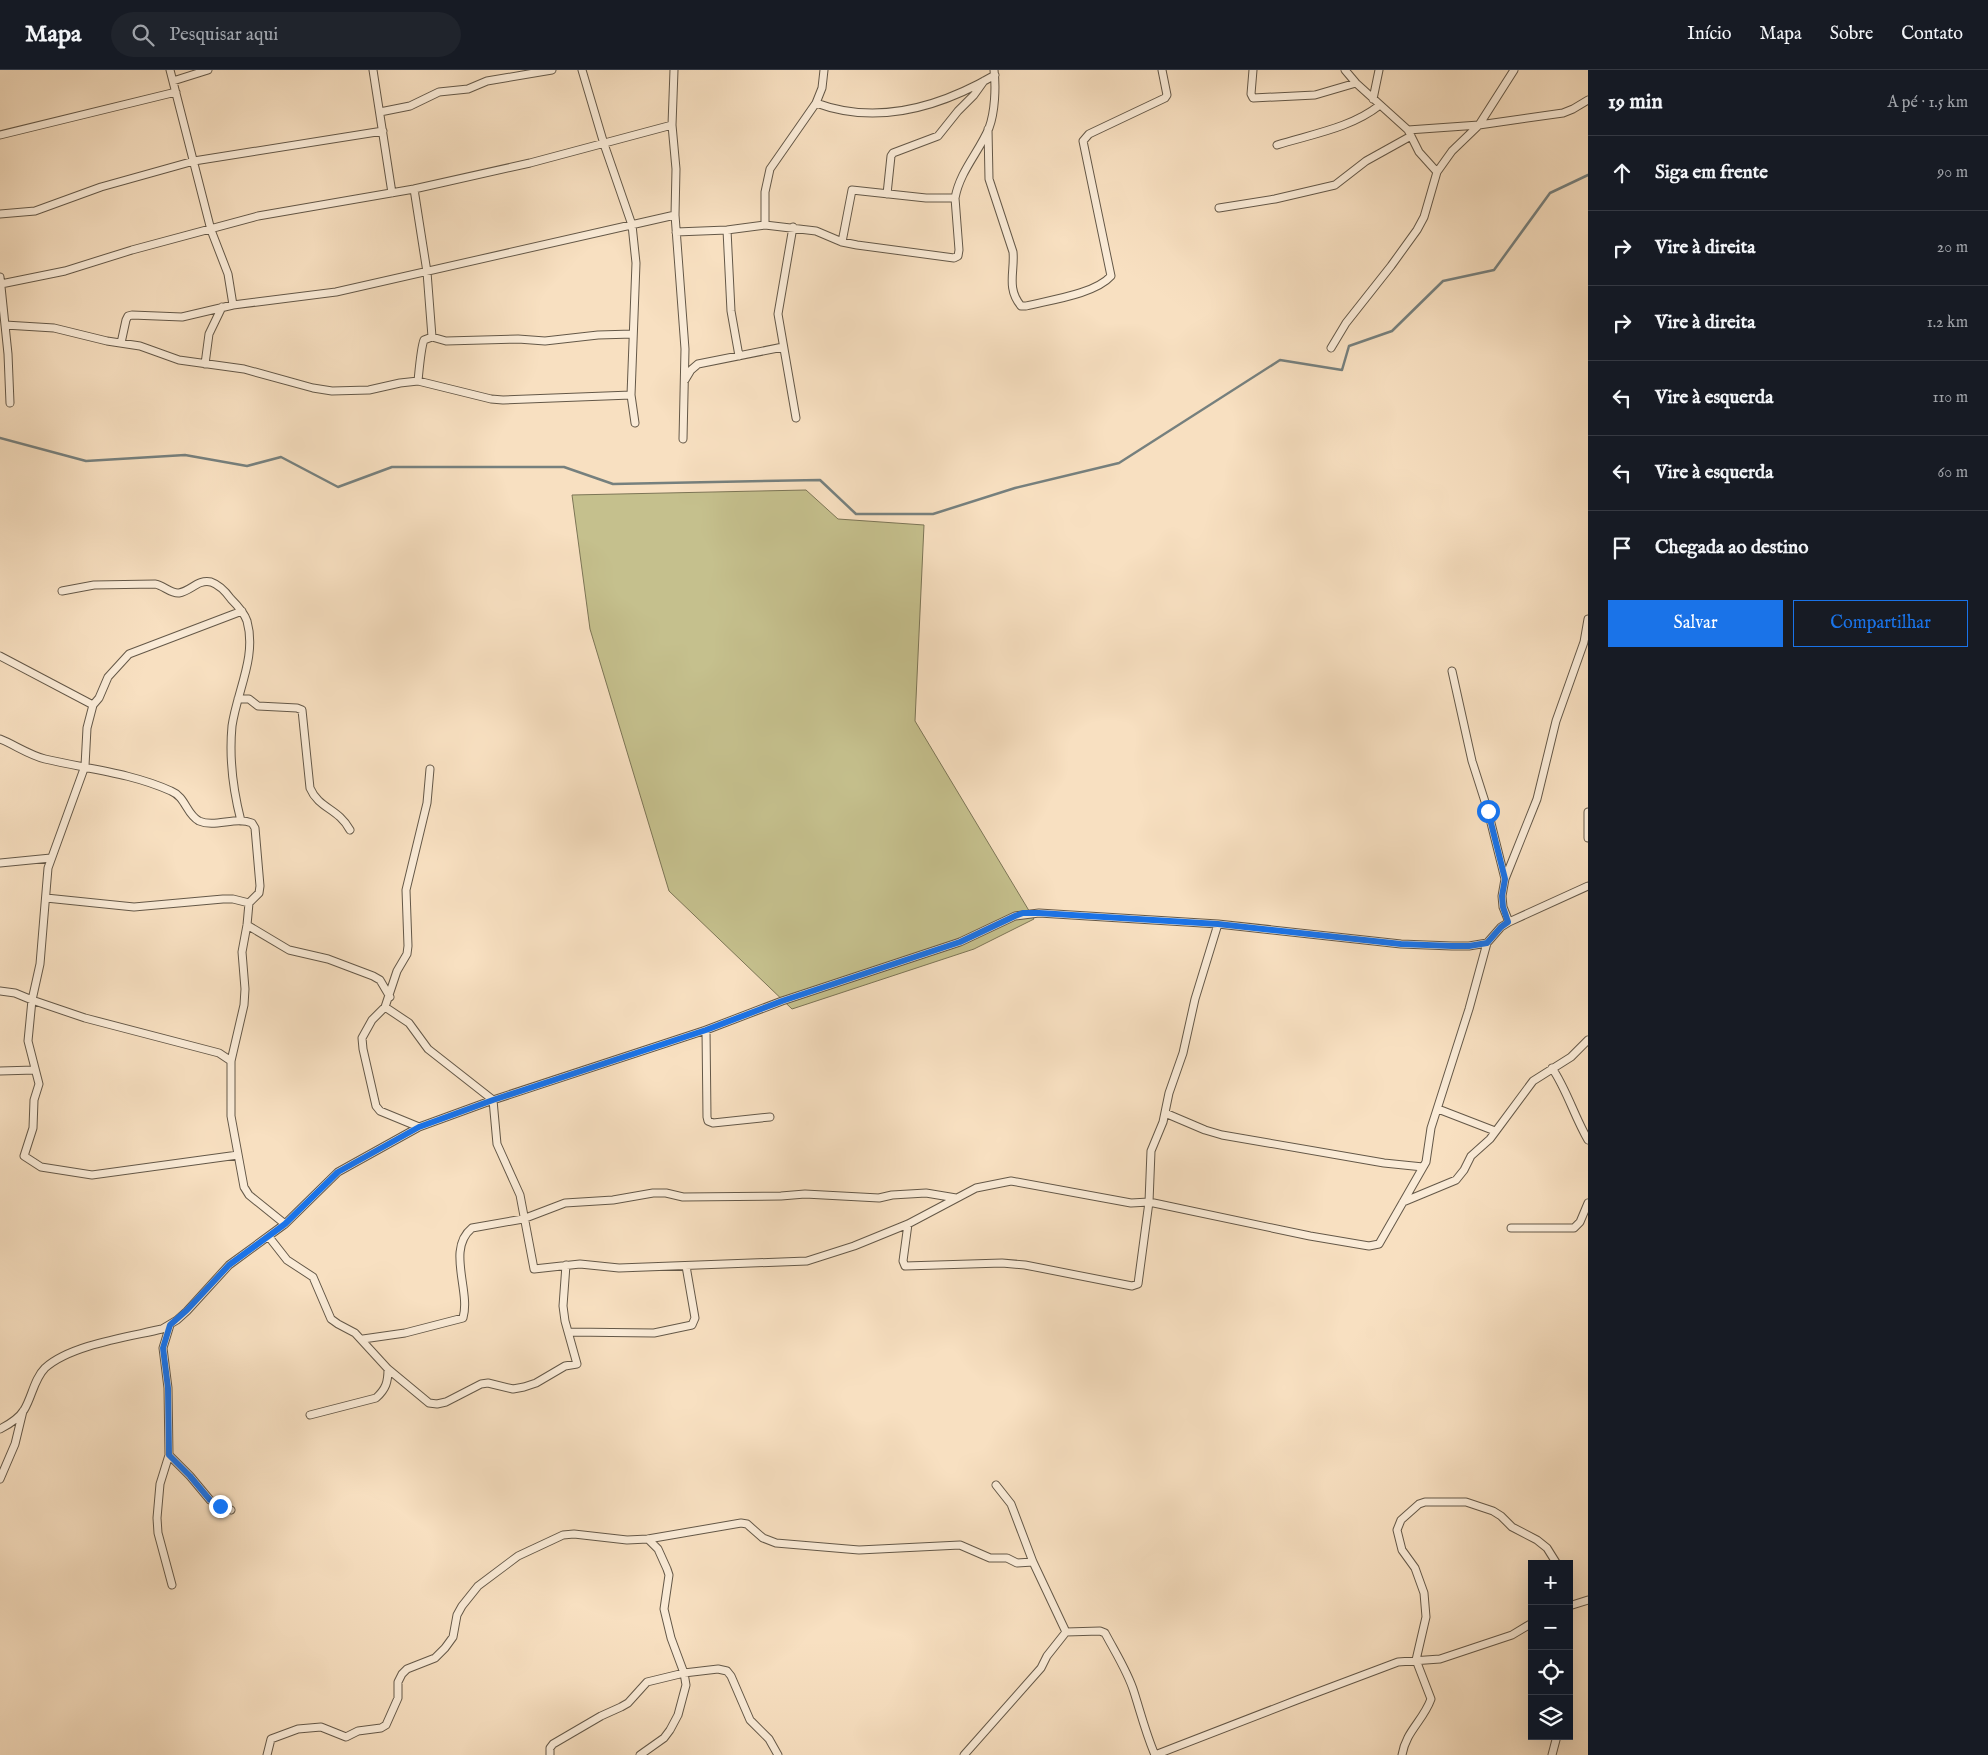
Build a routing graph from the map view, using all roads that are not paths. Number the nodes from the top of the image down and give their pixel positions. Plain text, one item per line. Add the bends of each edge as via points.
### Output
1 (170, 70) edge
2 (208, 70) edge
3 (373, 70) edge
4 (552, 70) edge
5 (582, 70) edge
6 (674, 70) edge
7 (824, 70) edge
8 (1162, 70) edge
9 (1253, 70) edge
10 (1345, 70) edge
11 (1379, 70) edge
12 (1514, 70) edge
13 (995, 72) edge
14 (173, 81) junction
15 (984, 81) junction
16 (1356, 83) junction
17 (176, 92) junction
18 (1373, 98) junction
19 (1588, 100) edge
20 (816, 103) junction
21 (1380, 105) junction
22 (380, 112) junction
23 (672, 125) junction
24 (1479, 125) junction
25 (988, 129) junction
26 (383, 131) junction
27 (1410, 133) junction
28 (0, 135) edge
29 (604, 144) junction
30 (1277, 145) dead end
31 (194, 161) junction
32 (1437, 172) junction
33 (414, 189) junction
34 (392, 193) junction
35 (887, 194) junction
36 (955, 198) junction
37 (1219, 208) dead end
38 (0, 214) edge
39 (675, 215) junction
40 (632, 225) junction
41 (765, 225) junction
42 (793, 228) junction
43 (211, 230) junction
44 (727, 230) junction
45 (676, 232) junction
46 (842, 242) junction
47 (427, 272) junction
48 (0, 278) edge
49 (1, 284) edge
50 (233, 305) junction
51 (222, 307) junction
52 (5, 325) junction
53 (633, 334) junction
54 (432, 337) junction
55 (121, 343) junction
56 (783, 348) junction
57 (1331, 348) dead end
58 (739, 356) junction
59 (205, 364) junction
60 (418, 381) junction
61 (683, 383) junction
62 (630, 395) junction
63 (10, 403) dead end
64 (796, 418) dead end
65 (635, 423) dead end
66 (683, 439) dead end
67 (62, 591) dead end
68 (242, 611) junction
69 (1588, 619) edge
70 (0, 656) edge
71 (1452, 671) dead end
72 (238, 699) junction
73 (93, 705) junction
74 (0, 739) edge
75 (85, 766) junction
76 (430, 769) dead end
77 (1588, 812) edge
78 (241, 821) junction
79 (350, 830) dead end
80 (1588, 838) edge
81 (51, 858) junction
82 (0, 863) edge
83 (1505, 879) junction
84 (1588, 886) edge
85 (46, 898) junction
86 (248, 903) junction
87 (1508, 922) junction
88 (1218, 924) junction
89 (248, 925) junction
90 (1487, 943) junction
91 (0, 991) edge
92 (390, 997) junction
93 (32, 1000) junction
94 (385, 1007) junction
95 (706, 1030) junction
96 (1588, 1040) edge
97 (231, 1060) junction
98 (1552, 1068) junction
99 (35, 1070) junction
100 (0, 1071) edge
101 (493, 1100) junction
102 (1438, 1109) junction
103 (1165, 1113) junction
104 (770, 1117) dead end
105 (419, 1127) junction
106 (1495, 1131) junction
107 (1588, 1140) edge
108 (238, 1155) junction
109 (1423, 1167) junction
110 (956, 1198) junction
111 (1149, 1202) junction
112 (1403, 1202) junction
113 (1588, 1203) edge
114 (523, 1218) junction
115 (285, 1224) junction
116 (908, 1224) junction
117 (1511, 1228) dead end
118 (269, 1237) junction
119 (566, 1265) junction
120 (686, 1266) junction
121 (170, 1325) junction
122 (569, 1332) junction
123 (363, 1339) junction
124 (388, 1369) junction
125 (23, 1411) junction
126 (310, 1415) dead end
127 (0, 1429) edge
128 (169, 1455) junction
129 (0, 1479) edge
130 (996, 1485) dead end
131 (231, 1510) dead end
132 (648, 1540) junction
133 (1554, 1560) edge
134 (1033, 1562) junction
135 (172, 1585) dead end
136 (1588, 1600) edge
137 (1572, 1605) edge
138 (1528, 1625) edge
139 (1066, 1632) junction
140 (1416, 1660) junction
141 (684, 1672) junction
142 (1556, 1740) edge
143 (267, 1755) edge
144 (550, 1755) edge
145 (640, 1755) edge
146 (778, 1755) edge
147 (964, 1755) edge
148 (1155, 1755) edge
149 (1402, 1755) edge
150 (1552, 1755) edge

1 - 14 street
2 - 14 street
3 - 22 street
4 - 22 street via 445,91 410,106
5 - 29 street
6 - 23 street
7 - 20 street
8 - 25 street via 1167,90 1165,98 1089,134 1083,142 1110,276 1083,292 1026,306 1018,302 1011,279 1013,252 989,179
9 - 16 street via 1253,98 1315,95
10 - 16 street
11 - 18 street
12 - 24 street
13 - 15 street
13 - 25 street
14 - 17 street
15 - 20 street via 935,103 898,113 843,112
15 - 35 street via 938,136 891,156
16 - 18 street
17 - 28 street
17 - 31 street
18 - 21 street
19 - 24 street via 1563,113
20 - 41 street via 770,169 765,192
21 - 27 street
21 - 30 street via 1348,124
22 - 26 street
23 - 29 street
23 - 39 street via 676,169
24 - 27 street
24 - 32 street via 1452,151
25 - 36 street via 964,170
26 - 31 street
26 - 34 street
27 - 32 street via 1419,152
27 - 37 street via 1334,185
29 - 33 street
29 - 40 street
31 - 38 street via 101,187 35,211
31 - 43 street
32 - 57 street via 1417,230 1346,323
33 - 34 street
33 - 47 street
34 - 43 street via 258,216
35 - 36 street
35 - 46 street via 852,190
36 - 46 street via 959,250 954,258
39 - 40 street
39 - 45 street
40 - 47 street
40 - 53 street via 636,250
41 - 42 street
41 - 44 street
42 - 46 street via 816,231
42 - 56 street via 779,306
43 - 49 street via 65,271
43 - 50 street via 228,274
44 - 45 street
44 - 58 street via 731,311
45 - 61 street via 685,350
47 - 50 street via 336,292
47 - 54 street
48 - 49 street
49 - 52 street
50 - 51 street
51 - 55 street via 182,317 128,316
51 - 59 street via 208,334
52 - 55 street via 54,328
52 - 63 street
53 - 54 street via 545,340 446,341
53 - 62 street
54 - 60 street via 422,344
55 - 59 street
56 - 58 street
56 - 64 street
58 - 61 street via 698,364
59 - 60 street via 244,369 332,391 369,390
60 - 62 street via 503,400
61 - 66 street
62 - 65 street
67 - 68 street via 94,585 155,584 181,593 203,582 212,582 222,587
68 - 72 street via 247,620 249,653
68 - 73 street via 129,654 108,677
69 - 83 street via 1582,650 1556,721 1537,799
70 - 73 street
71 - 83 street via 1472,761
72 - 78 street via 232,726 232,760 234,794
72 - 79 street via 249,699 258,706 302,710 313,796 339,814
73 - 75 street via 86,728
74 - 75 street via 32,755
75 - 78 street via 148,781 172,791 182,798 198,820
75 - 81 street
76 - 92 street via 427,803 406,890 407,954 397,971
77 - 80 street
78 - 86 street via 252,823 255,828 260,875 259,893
81 - 82 street
81 - 85 street
83 - 87 street via 1502,896
84 - 87 street
85 - 86 street via 134,907 223,899
85 - 93 street via 40,964
86 - 89 street
87 - 90 street
88 - 90 street via 1418,945
88 - 95 street via 1023,913 960,942 782,1001
88 - 103 street
89 - 92 street via 289,950 328,959 373,976 380,980
89 - 97 street via 242,952 243,1013
90 - 102 street
91 - 93 street via 15,992
92 - 94 street
93 - 97 street via 85,1018 218,1053
93 - 99 street via 28,1041
94 - 101 street via 410,1023 428,1049
94 - 105 street via 372,1020 362,1038 376,1106 380,1111
95 - 101 street
95 - 104 street via 708,1121
96 - 98 street via 1571,1057
97 - 108 street via 230,1106
98 - 106 street via 1532,1081
98 - 107 street via 1564,1085
99 - 100 street
99 - 108 street via 38,1084 33,1128 24,1156 41,1167 92,1175
101 - 105 street
101 - 114 street via 497,1144 520,1194
102 - 106 street
102 - 109 street
103 - 109 street via 1222,1135
103 - 111 street via 1150,1157
105 - 115 street via 338,1172
106 - 112 street via 1471,1156 1456,1180
108 - 115 street via 244,1187 249,1195
109 - 112 street
110 - 111 street via 976,1188 1011,1181 1131,1203
110 - 114 street via 926,1193 892,1194 879,1198 805,1194 683,1197 653,1193 565,1203
110 - 116 street
111 - 112 street via 1369,1246 1379,1244
111 - 116 street via 1138,1284 1132,1286 1025,1265 905,1266
113 - 117 street via 1574,1228
114 - 119 street via 533,1268
114 - 123 street via 472,1228 467,1232 460,1258 465,1294 463,1318 405,1334
115 - 118 street
116 - 120 street via 807,1261
118 - 121 street via 229,1265
118 - 123 street via 287,1260 312,1277 332,1319
119 - 120 street via 619,1268
119 - 122 street via 563,1306
120 - 122 street via 695,1318 692,1325 654,1333
121 - 125 street via 99,1343 60,1358 41,1373
121 - 128 street via 163,1348 168,1388
122 - 124 street via 577,1364 565,1366 524,1388 481,1384 446,1402 429,1403
123 - 124 street
124 - 126 street via 388,1381 376,1398
125 - 127 street
125 - 129 street via 15,1444
128 - 131 street via 210,1500
128 - 135 street via 160,1484 157,1518
130 - 134 street via 1010,1504
132 - 134 street via 741,1523 776,1543 859,1550 960,1545 990,1558
132 - 141 street via 658,1549 668,1569 664,1609
132 - 143 street via 563,1535 518,1556 472,1592 462,1606 453,1638 445,1648 435,1658 402,1674 398,1682 398,1698 386,1725 346,1737 321,1728 298,1729 271,1739
133 - 140 street via 1537,1540 1512,1527 1493,1511 1466,1502 1419,1504 1402,1520 1397,1530 1402,1550 1416,1568 1427,1612
134 - 139 street
136 - 137 street
138 - 140 street via 1512,1635 1440,1659
139 - 147 street via 1041,1668
139 - 148 street via 1100,1631 1105,1634 1134,1691
140 - 148 street via 1398,1662
140 - 149 street via 1431,1699 1408,1734
141 - 144 street via 644,1683 628,1703 553,1744
141 - 145 street via 685,1692 678,1715 664,1738
141 - 146 street via 726,1671 750,1720
142 - 150 street

